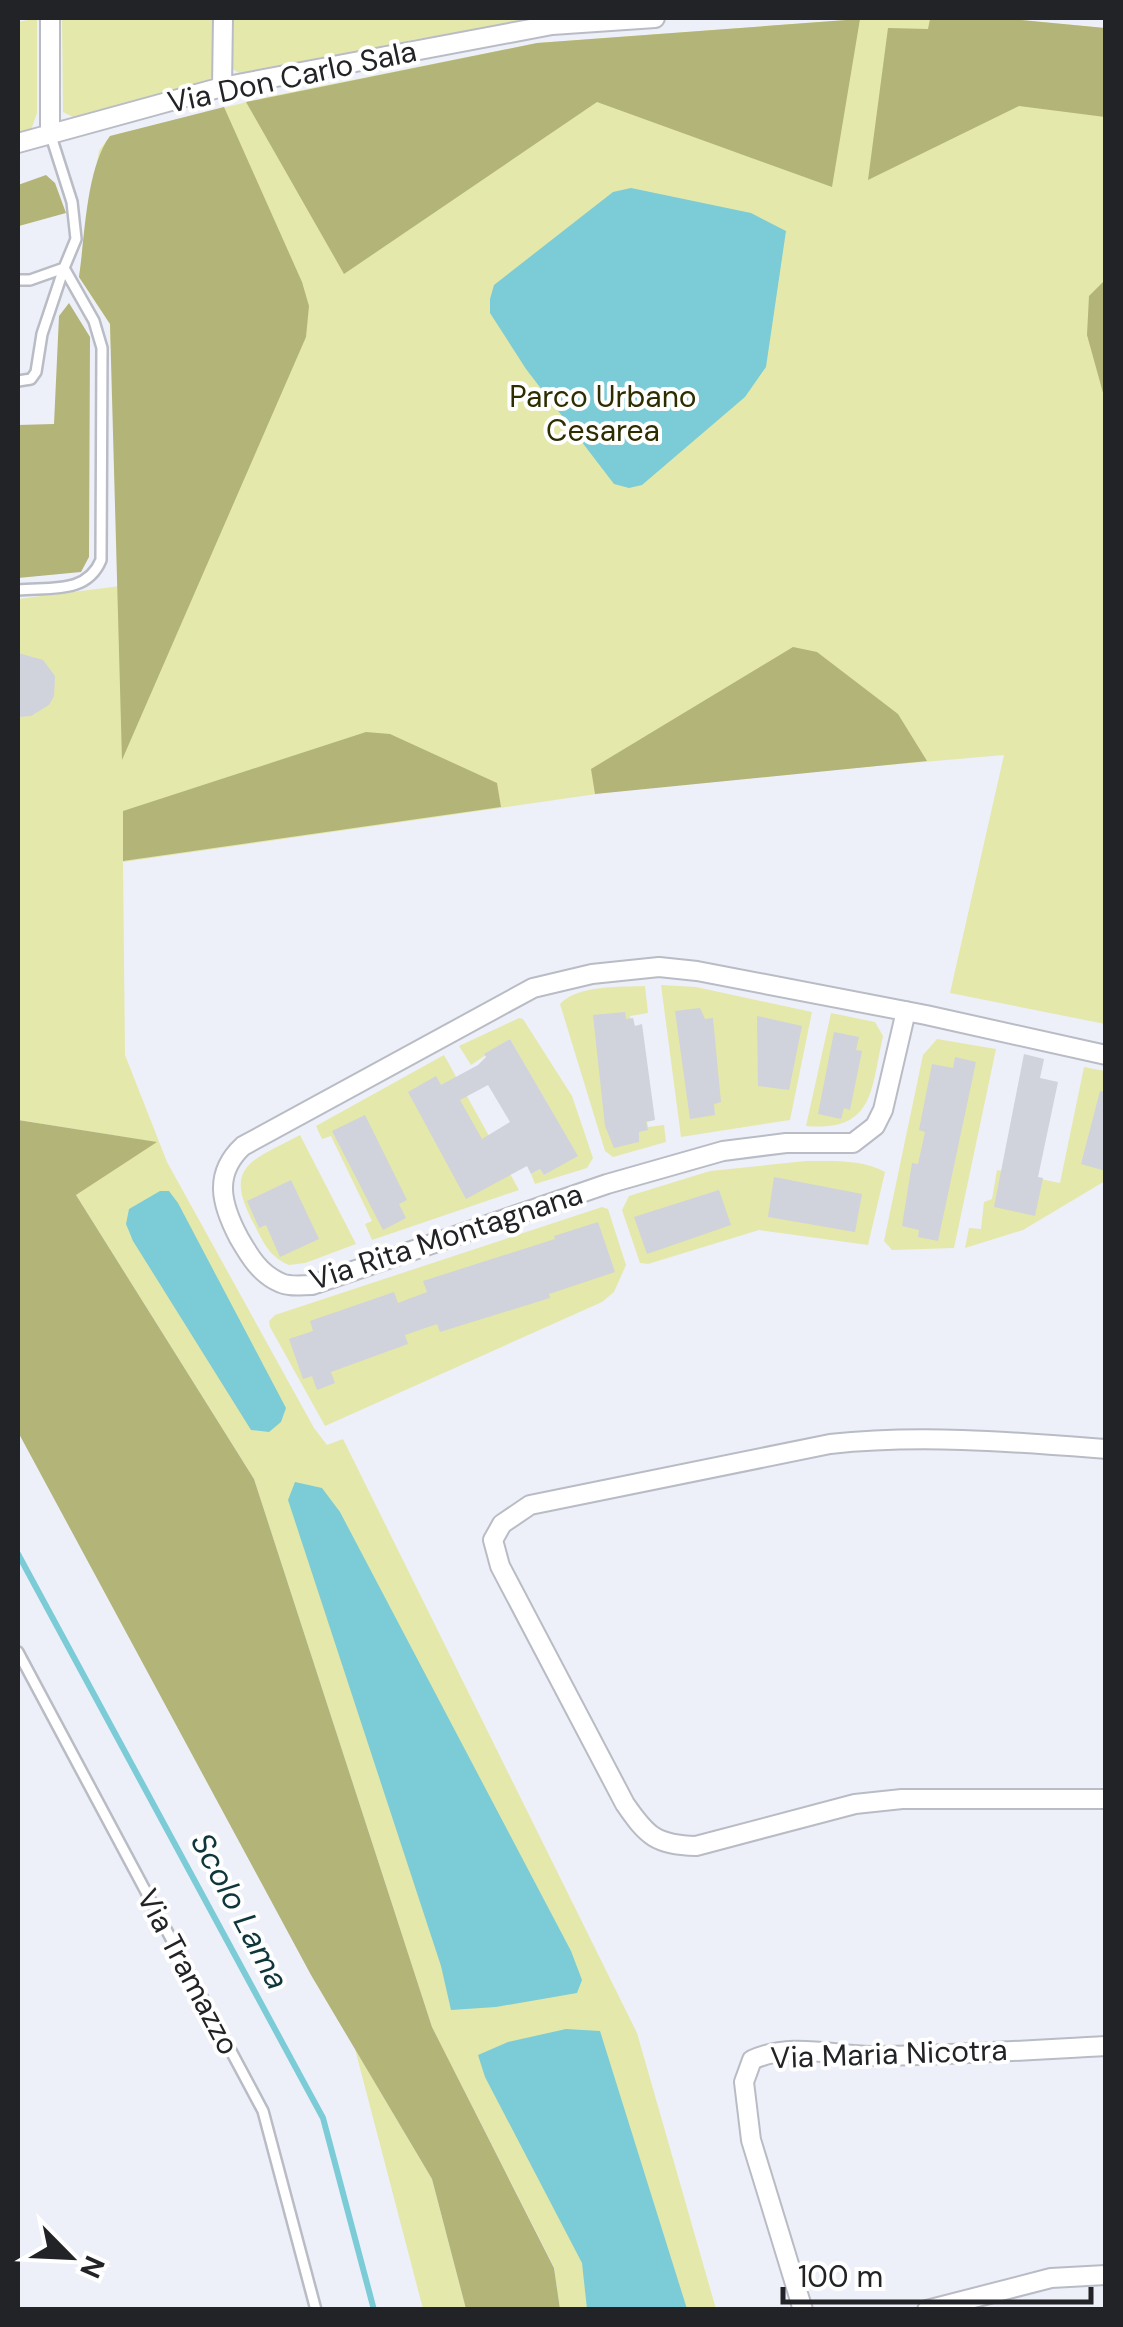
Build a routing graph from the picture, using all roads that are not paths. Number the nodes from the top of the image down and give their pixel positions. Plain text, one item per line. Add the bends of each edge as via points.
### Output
1 (50, 18) edge
2 (222, 18) edge
3 (655, 18) edge
4 (222, 87) junction
5 (50, 133) junction
6 (18, 143) edge
7 (64, 268) junction
8 (18, 280) edge
9 (18, 381) edge
10 (18, 590) edge
11 (906, 1011) junction
12 (1106, 1055) edge
13 (1106, 1450) edge
14 (18, 1652) edge
15 (1106, 1800) edge
16 (1106, 2046) edge
17 (1106, 2275) edge
18 (316, 2310) edge
19 (803, 2310) edge
20 (927, 2310) edge

1 - 5 street
2 - 4 street
3 - 4 street, Via Don Carlo Sala via 552,25
4 - 5 street, Via Don Carlo Sala
5 - 6 street, Via Don Carlo Sala
5 - 7 lane via 76,238
7 - 8 lane
7 - 9 lane via 36,372
7 - 10 lane via 102,348 101,560 84,584
11 - 11 street, Via Rita Montagnana via 660,968 533,988 244,1146 223,1177 225,1212 263,1272 283,1284 312,1284 723,1151 852,1143 875,1126 883,1110
11 - 12 street, Via Rita Montagnana
13 - 15 street via 1023,1442 830,1444 530,1505 502,1524 493,1540 500,1566 625,1804 644,1832 670,1845 696,1846 855,1804
14 - 18 lane, Via Tramazzo via 263,2111
16 - 19 street, Via Maria Nicotra via 877,2056 769,2052 752,2060 744,2082 751,2140
17 - 20 street via 1052,2278

